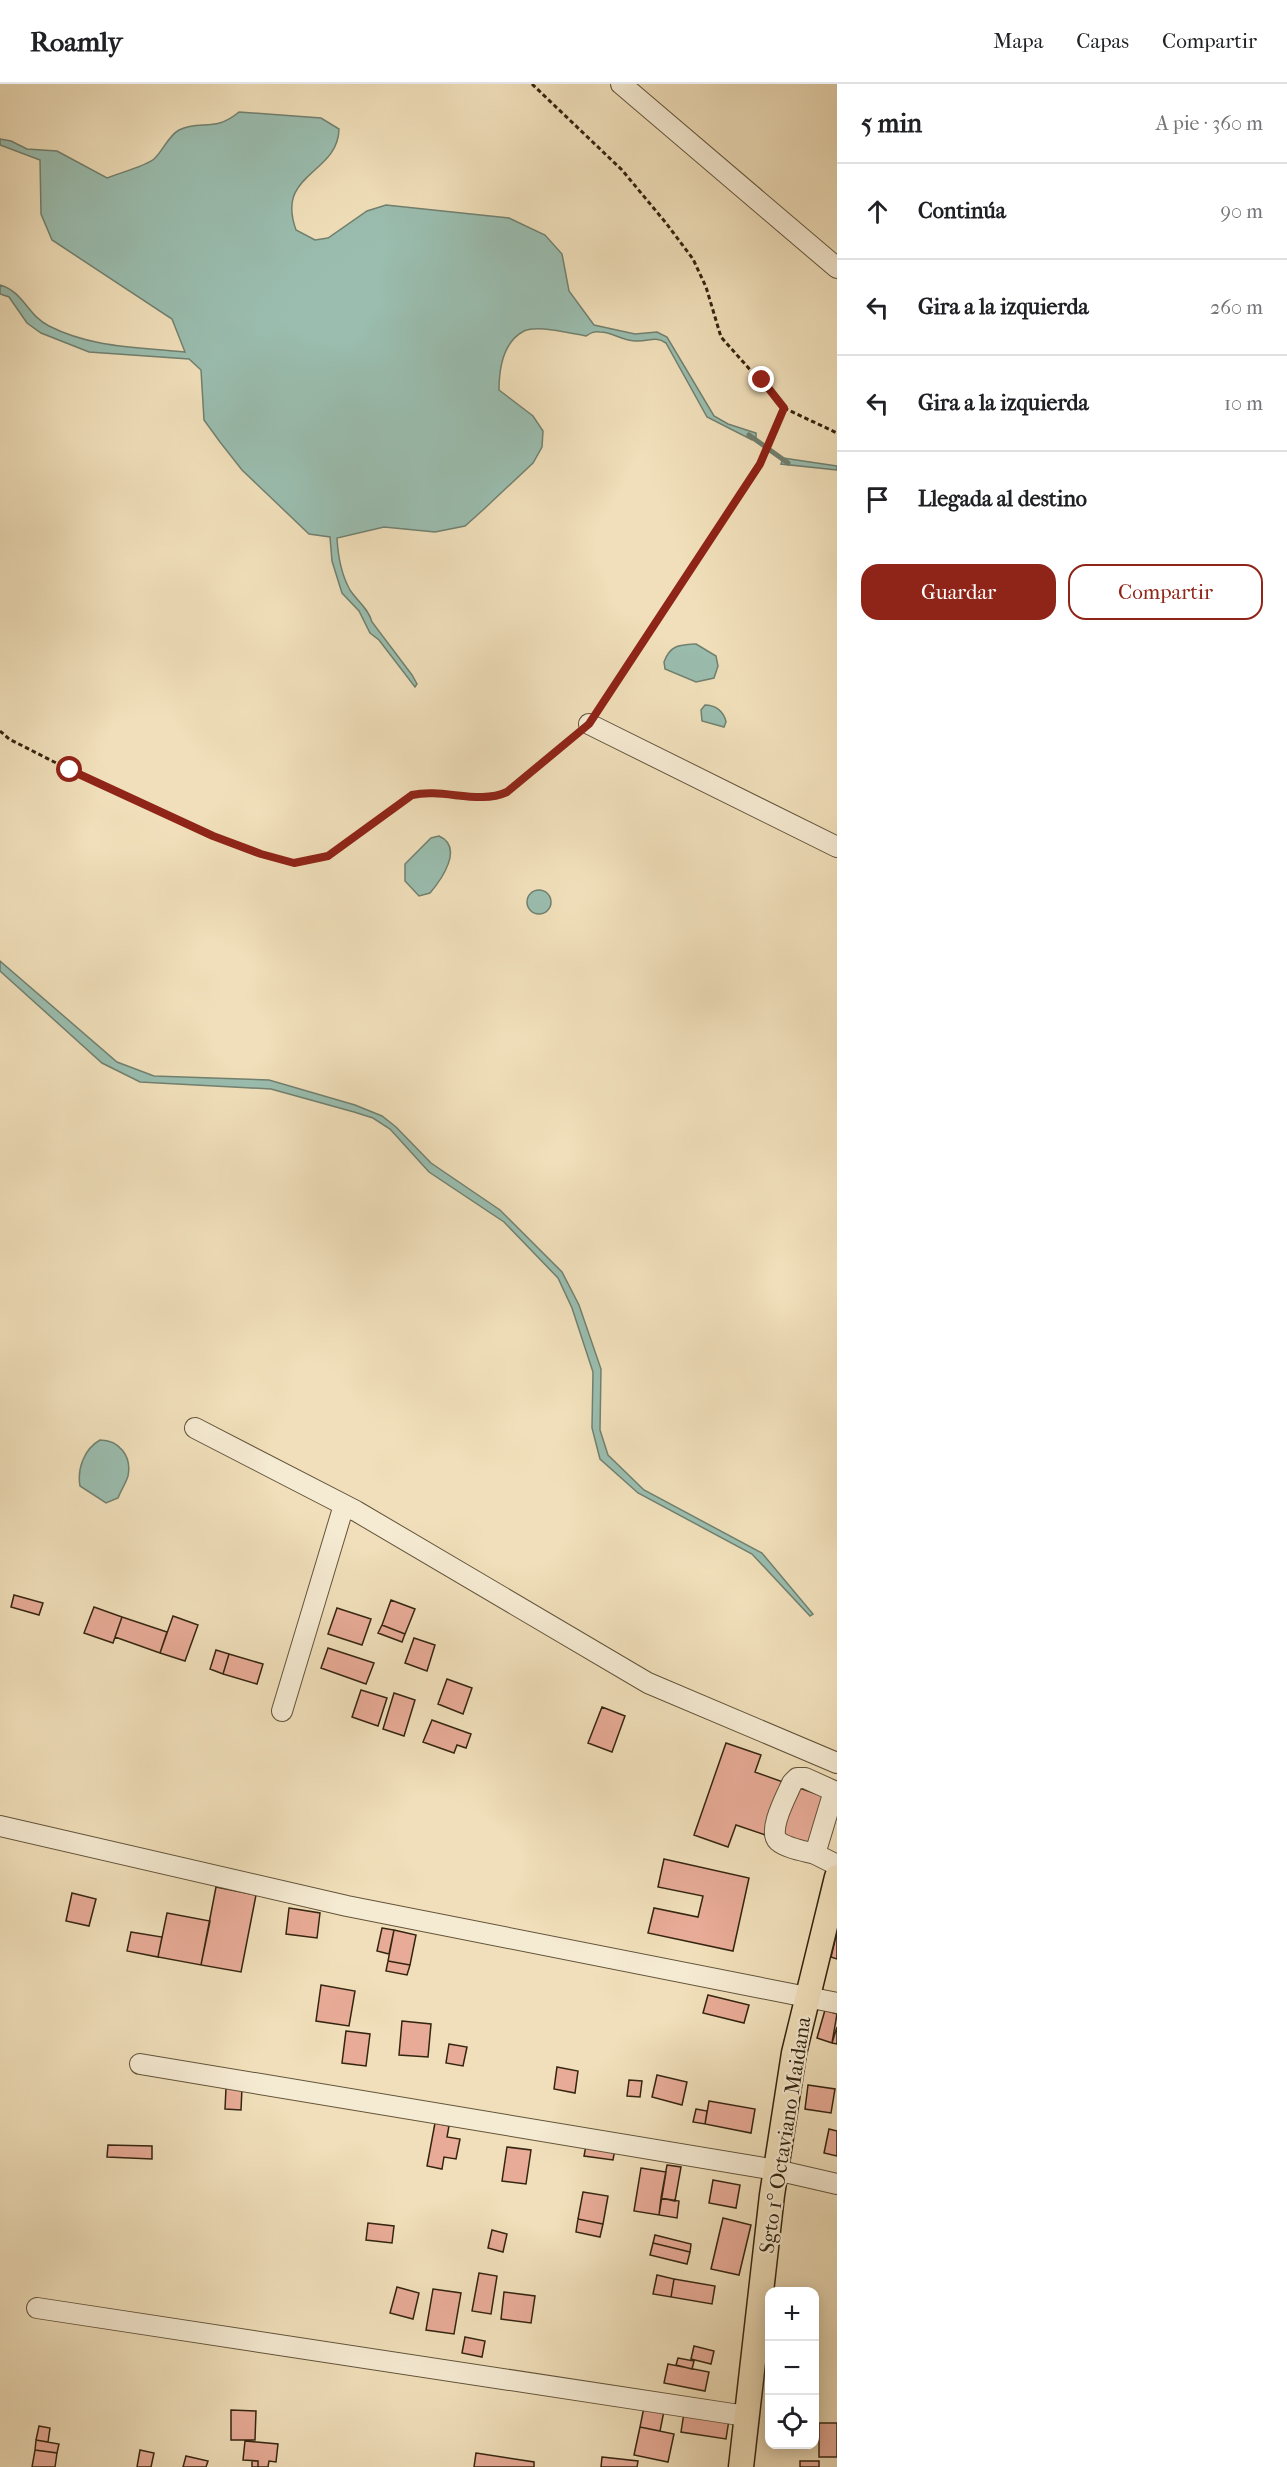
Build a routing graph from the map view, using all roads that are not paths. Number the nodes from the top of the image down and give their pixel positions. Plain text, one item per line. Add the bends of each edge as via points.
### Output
1 (621, 84) edge
2 (837, 268) edge
3 (589, 724) road end
4 (837, 847) edge
5 (195, 1428) dead end
6 (344, 1505) junction
7 (282, 1711) dead end
8 (837, 1763) edge
9 (835, 1791) edge
10 (0, 1826) edge
11 (814, 1854) junction
12 (837, 1865) edge
13 (837, 1877) edge
14 (808, 1997) junction
15 (837, 2003) edge
16 (140, 2064) dead end
17 (776, 2170) junction
18 (837, 2184) edge
19 (37, 2308) dead end
20 (746, 2416) junction
21 (741, 2467) edge

1 - 2 street
3 - 4 street
5 - 6 street
6 - 7 street
6 - 8 street via 648,1683
9 - 11 street
9 - 11 street via 797,1778 774,1827 779,1842
10 - 14 street via 347,1906
11 - 12 street
13 - 14 main road, Sgto 1° Octaviano Maidana
14 - 15 street
14 - 17 main road, Sgto 1° Octaviano Maidana via 794,2053
16 - 17 street
17 - 18 street
17 - 20 main road, Sgto 1° Octaviano Maidana
19 - 20 street
20 - 21 main road, Sgto 1° Octaviano Maidana

